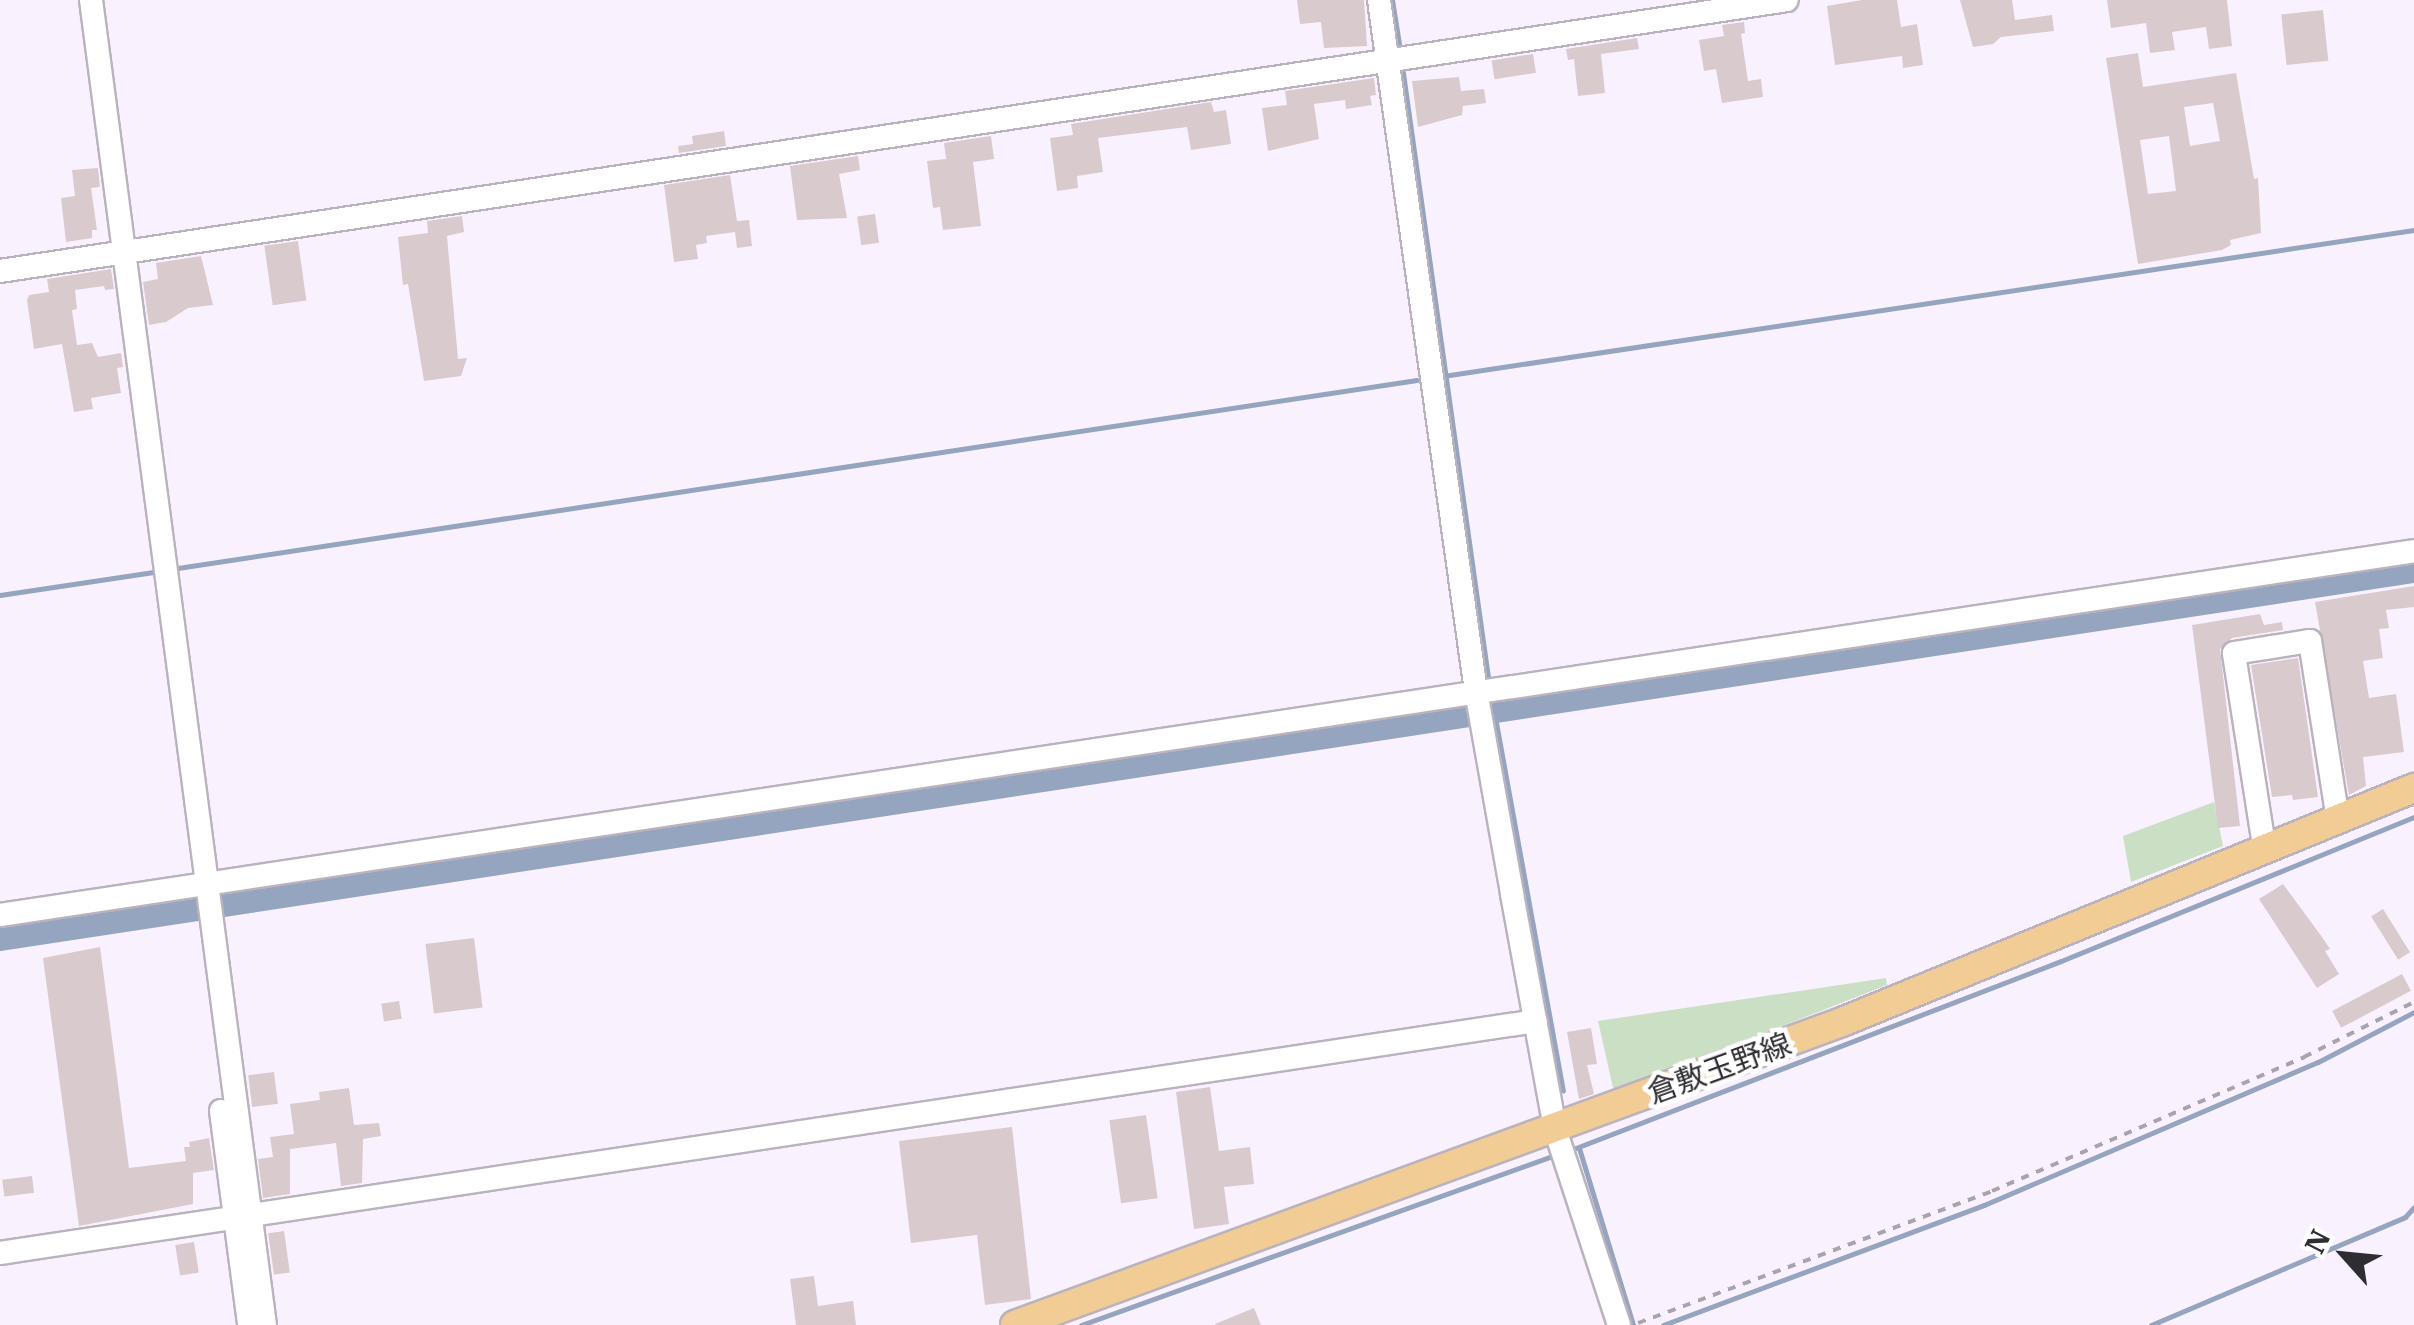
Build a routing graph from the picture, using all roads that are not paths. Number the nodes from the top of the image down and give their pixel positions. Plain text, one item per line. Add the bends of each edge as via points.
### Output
1 (90, 0) edge
2 (1378, 0) edge
3 (1787, 0) edge
4 (1391, 55) junction
5 (124, 245) junction
6 (0, 271) edge
7 (2414, 551) edge
8 (1483, 698) junction
9 (2414, 788) edge
10 (2338, 820) junction
11 (2265, 852) junction
12 (210, 896) junction
13 (0, 915) edge
14 (1536, 1022) junction
15 (221, 1111) dead end
16 (232, 1142) junction
17 (1560, 1145) junction
18 (241, 1216) junction
19 (0, 1253) edge
20 (1628, 1324) edge
21 (249, 1325) edge
22 (265, 1325) edge
23 (1015, 1325) edge

1 - 5 street
2 - 4 street
3 - 4 street
4 - 5 street
4 - 8 street
5 - 6 street
5 - 12 street
7 - 8 street
8 - 12 street
8 - 14 street
9 - 10 main road, 倉敷玉野線
10 - 11 main road, 倉敷玉野線
10 - 11 street via 2310,641 2234,653
11 - 17 main road, 倉敷玉野線 via 1842,1022
12 - 13 street
12 - 16 street
14 - 17 street
14 - 18 street
15 - 16 street
16 - 18 street
17 - 20 street
17 - 23 main road, 倉敷玉野線
18 - 19 street
18 - 21 street
18 - 22 street

